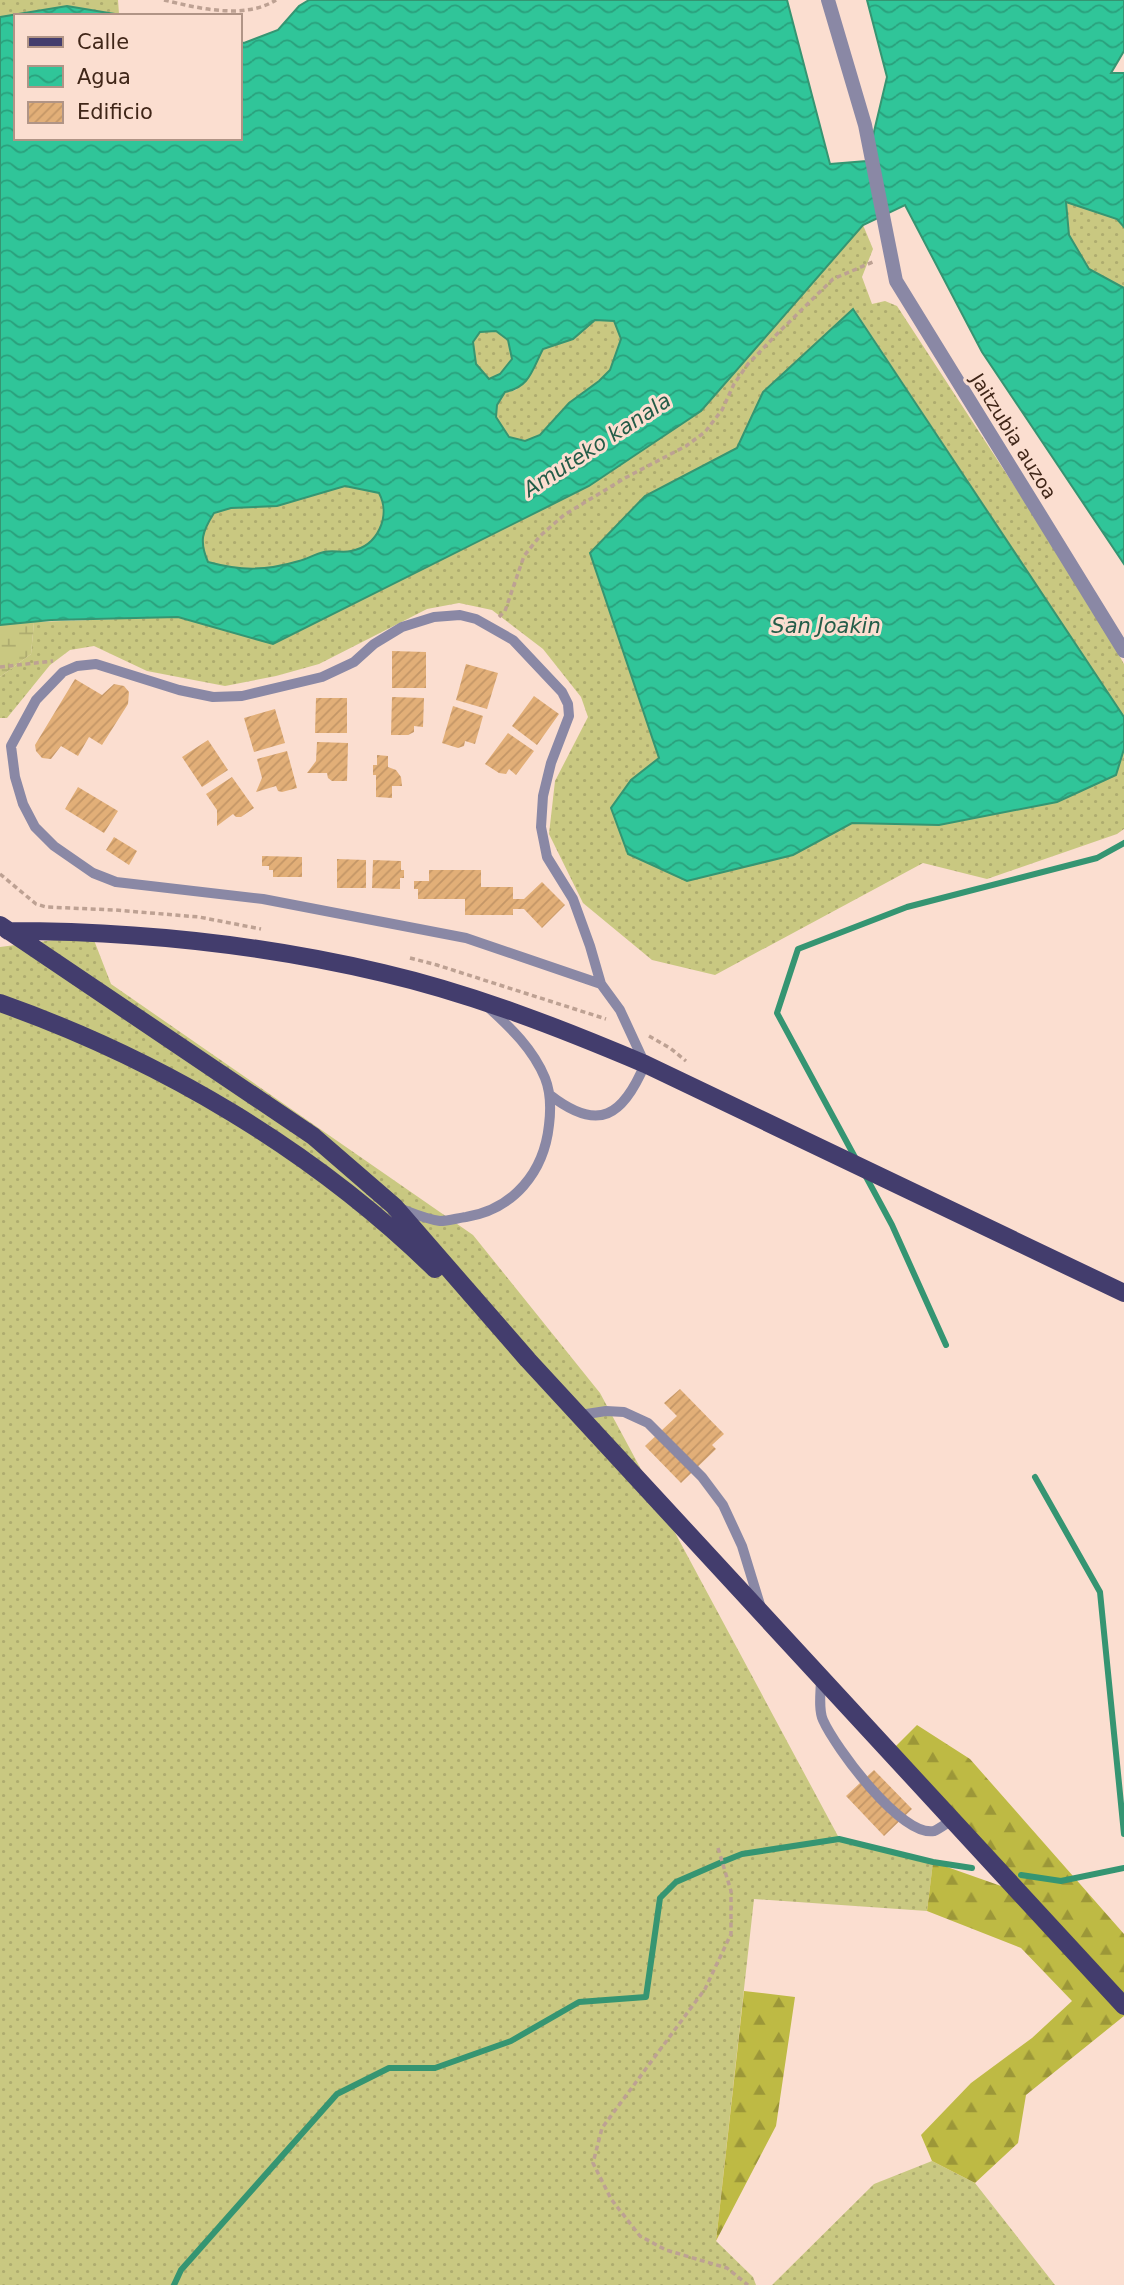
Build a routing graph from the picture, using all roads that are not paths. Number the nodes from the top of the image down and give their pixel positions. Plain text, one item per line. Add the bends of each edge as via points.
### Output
1 (828, 0) edge
2 (1124, 651) edge
3 (0, 925) edge
4 (0, 931) edge
5 (601, 984) junction
6 (481, 1001) junction
7 (0, 1003) edge
8 (645, 1064) junction
9 (550, 1095) junction
10 (394, 1206) junction
11 (1124, 1293) edge
12 (528, 1360) junction
13 (580, 1415) junction
14 (762, 1614) junction
15 (821, 1677) junction
16 (952, 1820) junction
17 (1124, 2006) edge

1 - 2 street, Jaitzubia auzoa via 865,125 896,281
3 - 10 main road via 313,1136
4 - 6 main road via 91,931 238,945 384,973
5 - 5 lane via 466,938 263,899 116,882 93,873 35,827 23,804 11,746 36,700 63,672 77,666 96,664 213,697 242,696 322,677 354,662 402,627 434,617 460,614 491,626 513,640 568,704 569,716 543,796 541,827 547,858 573,899
5 - 8 lane via 620,1010
6 - 8 main road
6 - 9 lane via 531,1051
7 - 12 main road via 153,1068 324,1173 398,1233
8 - 9 lane via 634,1089 609,1114 593,1116 566,1108
8 - 11 main road
9 - 10 lane via 547,1144 534,1175 513,1198 481,1215 442,1221
10 - 12 main road
12 - 13 main road
13 - 14 main road
13 - 14 lane via 624,1412 648,1423 702,1477 723,1505 743,1546
14 - 15 main road
15 - 16 main road
15 - 16 lane via 821,1717 848,1762 883,1802 917,1828 933,1831
16 - 17 main road

